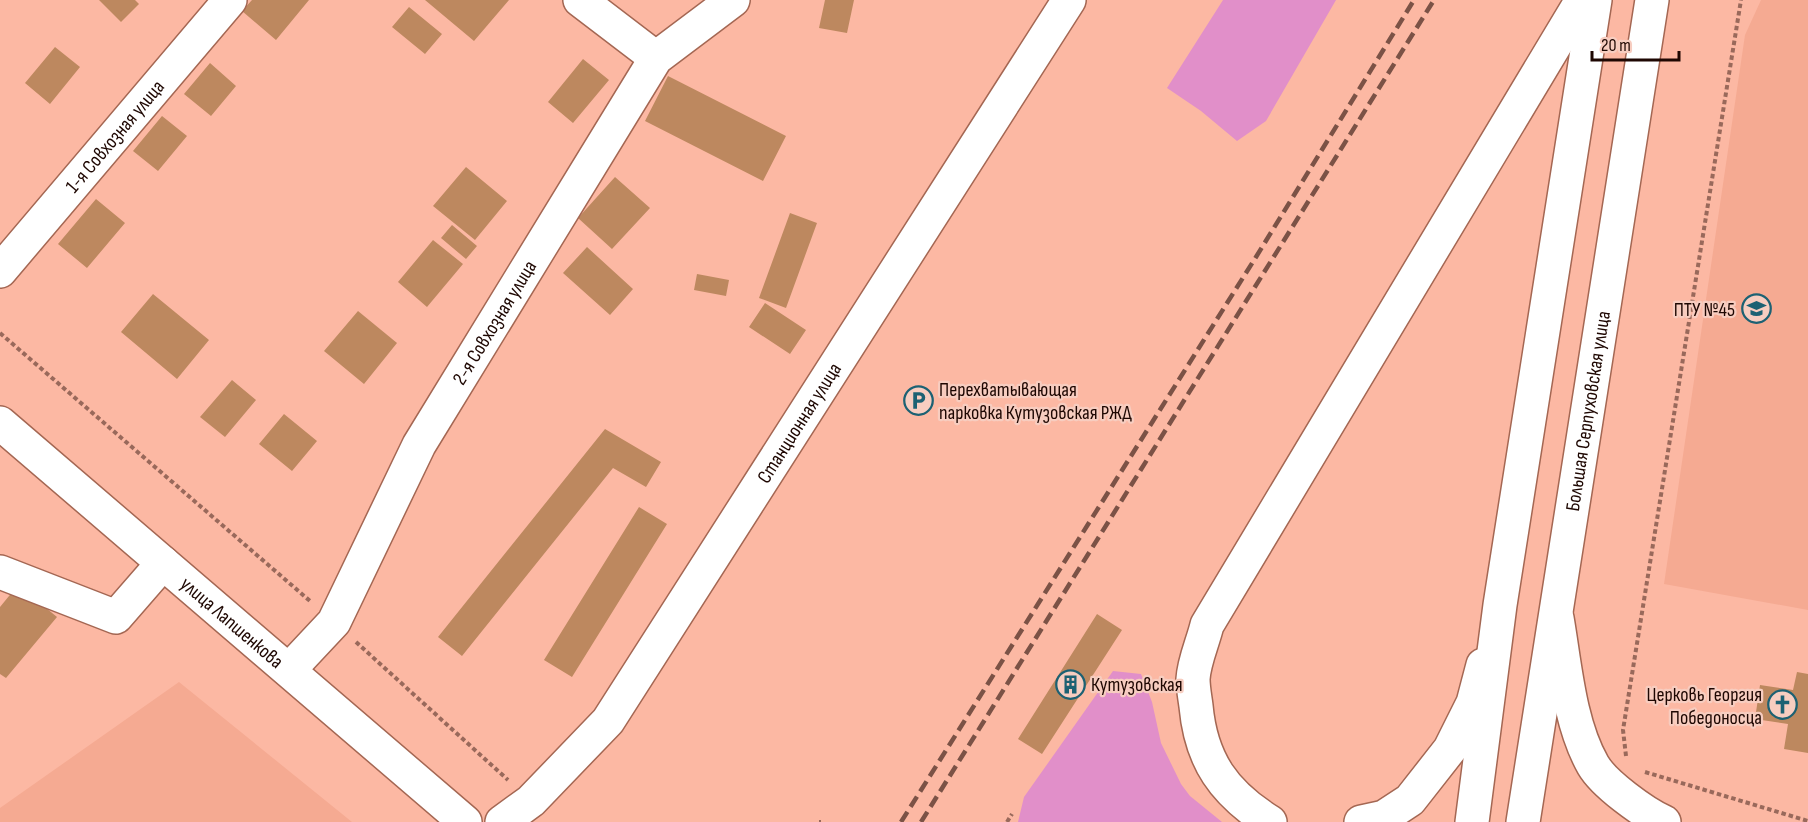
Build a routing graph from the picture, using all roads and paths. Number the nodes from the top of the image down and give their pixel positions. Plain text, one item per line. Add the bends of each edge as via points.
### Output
1 (230, 0) edge
2 (580, 0) edge
3 (733, 0) edge
4 (1069, 0) edge
5 (1582, 0) edge
6 (1595, 0) edge
7 (1652, 0) edge
8 (1741, 0) edge
9 (656, 58) junction
10 (0, 271) edge
11 (0, 333) edge
12 (0, 423) edge
13 (163, 563) junction
14 (0, 572) edge
15 (1500, 605) junction
16 (1555, 611) junction
17 (334, 622) junction
18 (289, 670) junction
19 (1626, 758) dead end
20 (1642, 771) dead end
21 (531, 801) junction
22 (1012, 814) dead end
23 (1808, 821) edge
24 (465, 822) edge
25 (502, 822) edge
26 (1007, 822) edge
27 (1270, 822) edge
28 (1361, 822) edge
29 (1472, 822) edge
30 (1523, 822) edge
31 (1664, 822) edge

1 - 10 street, 1-я Совхозная улица
2 - 9 street
3 - 9 street, 2-я Совхозная улица
4 - 21 street, Станционная улица via 608,721
5 - 27 street via 1207,625 1193,678 1203,747 1220,779 1247,807
6 - 15 street
7 - 16 street, Большая Серпуховская улица
8 - 19 path via 1623,730
9 - 17 street, 2-я Совхозная улица via 419,445
11 - 17 path
12 - 13 street, улица Лапшенкова
13 - 14 street via 116,617
13 - 18 street, улица Лапшенкова
15 - 28 street via 1473,703 1450,749 1410,801 1384,816
15 - 29 street
16 - 30 street, Большая Серпуховская улица
16 - 31 street via 1576,726 1593,766 1620,793
17 - 18 street, 2-я Совхозная улица
17 - 21 path
18 - 24 street, улица Лапшенкова
20 - 23 path
21 - 25 street, Станционная улица
22 - 26 path

